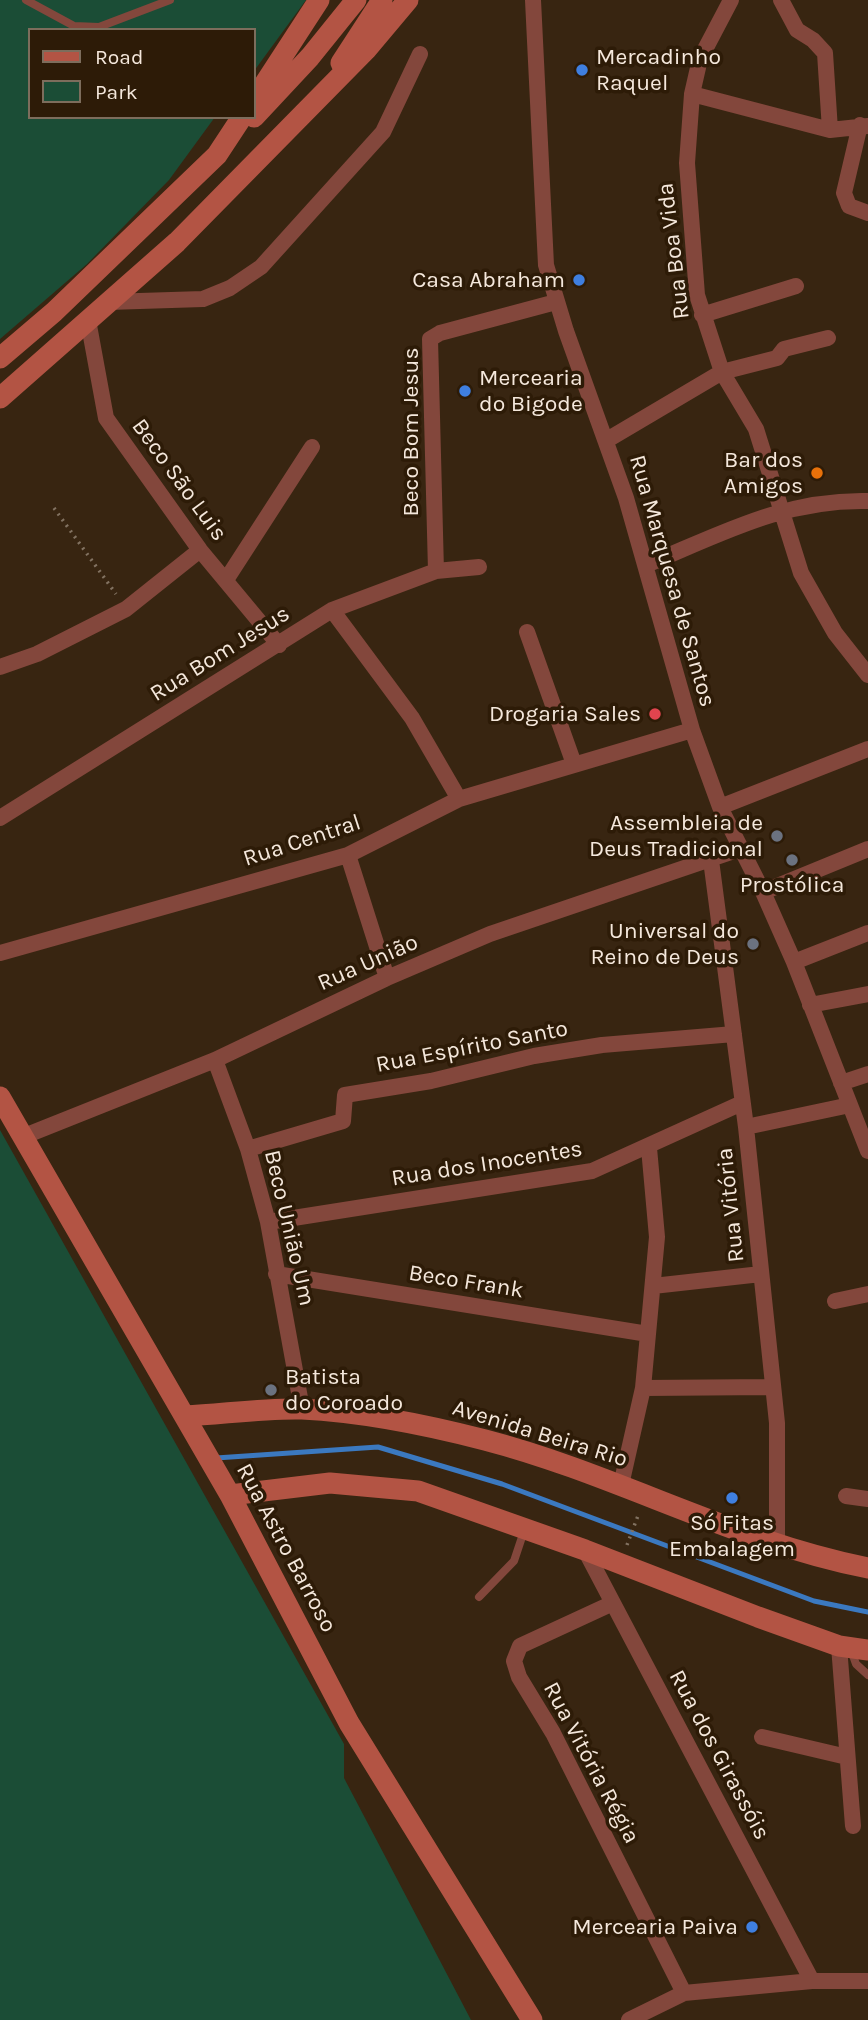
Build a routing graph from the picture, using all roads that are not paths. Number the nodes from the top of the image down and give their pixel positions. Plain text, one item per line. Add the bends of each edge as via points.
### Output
1 (26, 0) edge
2 (170, 0) edge
3 (319, 0) edge
4 (356, 0) edge
5 (382, 0) edge
6 (408, 0) edge
7 (533, 0) edge
8 (731, 0) edge
9 (781, 0) edge
10 (420, 54) dead end
11 (327, 86) junction
12 (692, 94) junction
13 (256, 97) edge
14 (256, 114) edge
15 (241, 119) edge
16 (251, 119) edge
17 (864, 126) edge
18 (830, 130) junction
19 (217, 155) junction
20 (868, 213) edge
21 (796, 286) dead end
22 (108, 302) junction
23 (556, 302) junction
24 (702, 315) junction
25 (88, 320) junction
26 (828, 338) dead end
27 (0, 358) edge
28 (722, 372) junction
29 (0, 398) edge
30 (607, 440) junction
31 (312, 447) dead end
32 (868, 501) edge
33 (781, 510) junction
34 (200, 550) junction
35 (646, 565) junction
36 (479, 567) dead end
37 (436, 570) junction
38 (226, 580) junction
39 (332, 610) junction
40 (527, 632) dead end
41 (279, 645) junction
42 (0, 667) edge
43 (868, 675) edge
44 (692, 730) junction
45 (868, 748) edge
46 (574, 764) junction
47 (459, 799) junction
48 (720, 807) junction
49 (0, 818) edge
50 (740, 849) junction
51 (868, 849) edge
52 (348, 855) junction
53 (711, 860) junction
54 (764, 892) junction
55 (868, 933) edge
56 (0, 954) edge
57 (794, 962) junction
58 (387, 978) junction
59 (868, 994) edge
60 (810, 1005) junction
61 (734, 1034) junction
62 (215, 1060) junction
63 (868, 1074) edge
64 (841, 1083) junction
65 (0, 1097) edge
66 (742, 1103) junction
67 (850, 1105) junction
68 (746, 1127) junction
69 (22, 1137) junction
70 (649, 1147) junction
71 (248, 1149) junction
72 (868, 1151) edge
73 (268, 1222) junction
74 (276, 1274) junction
75 (761, 1274) junction
76 (653, 1286) junction
77 (868, 1294) edge
78 (835, 1301) dead end
79 (648, 1335) junction
80 (773, 1387) junction
81 (643, 1388) junction
82 (302, 1409) junction
83 (185, 1416) junction
84 (621, 1485) junction
85 (230, 1495) junction
86 (846, 1496) dead end
87 (868, 1499) edge
88 (525, 1528) junction
89 (777, 1546) junction
90 (586, 1550) junction
91 (868, 1568) edge
92 (479, 1597) dead end
93 (613, 1603) junction
94 (852, 1648) edge
95 (868, 1675) edge
96 (762, 1737) dead end
97 (847, 1757) junction
98 (853, 1826) dead end
99 (812, 1981) junction
100 (868, 1981) edge
101 (684, 1993) junction
102 (654, 2014) edge
103 (531, 2020) edge
104 (629, 2020) edge

1 - 2 lane via 74,26 99,27
3 - 13 street
4 - 14 street
5 - 11 street
6 - 11 street via 366,50
7 - 23 street, Rua Marquesa de Santos via 546,265
8 - 12 street, Rua Boa Vida via 700,60
9 - 18 street via 797,30 825,53
10 - 22 street via 383,132 261,267 203,299
11 - 22 street via 177,242
12 - 18 street
12 - 24 street, Rua Boa Vida via 689,215
15 - 19 street
16 - 19 street
17 - 18 street
17 - 20 street via 844,194 849,206
19 - 27 street
21 - 24 street
22 - 25 street
23 - 30 street, Rua Marquesa de Santos
23 - 37 street, Beco Bom Jesus via 440,333 430,340
24 - 28 street, Rua Boa Vida
25 - 29 street
25 - 34 street, Beco São Luis via 106,418
26 - 28 street via 784,349 778,358
28 - 30 street
28 - 33 street, Rua Boa Vida via 756,429
30 - 35 street, Rua Marquesa de Santos
31 - 38 street
32 - 33 street via 823,501
33 - 35 street
33 - 43 street, Rua Boa Vida via 801,573 835,633
34 - 38 street, Beco São Luis
34 - 42 street via 126,609 37,654
35 - 44 street, Rua Marquesa de Santos
36 - 37 street, Rua Bom Jesus
37 - 39 street, Rua Bom Jesus
38 - 41 street, Beco São Luis
39 - 41 street, Rua Bom Jesus
39 - 47 street via 412,718
40 - 46 street
41 - 49 street, Rua Bom Jesus
44 - 46 street, Rua Central
44 - 48 street, Rua Marquesa de Santos
45 - 48 street
46 - 47 street, Rua Central
47 - 52 street, Rua Central
48 - 50 street, Rua Marquesa de Santos
50 - 53 street, Rua União
50 - 54 street, Rua Marquesa de Santos
51 - 54 street
52 - 56 street, Rua Central
52 - 58 street
53 - 58 street, Rua União via 491,934
53 - 61 street, Rua Vitória
54 - 57 street, Rua Marquesa de Santos
55 - 57 street
57 - 60 street, Rua Marquesa de Santos
58 - 62 street, Rua União
59 - 60 street
60 - 64 street, Rua Marquesa de Santos
61 - 66 street, Rua Vitória
61 - 71 street, Rua Espírito Santo via 589,1047 345,1095 343,1121
62 - 69 street, Rua União
62 - 71 street, Beco União Um
63 - 64 street
64 - 67 street, Rua Marquesa de Santos
65 - 69 street, Rua Astro Barroso
66 - 68 street, Rua Vitória
66 - 70 street, Rua dos Inocentes
67 - 68 street
67 - 72 street, Rua Marquesa de Santos
68 - 75 street, Rua Vitória
69 - 83 street, Rua Astro Barroso
70 - 73 street, Rua dos Inocentes via 579,1173
70 - 76 street via 657,1212
71 - 73 street, Beco União Um
73 - 74 street, Beco União Um
74 - 79 street, Beco Frank
74 - 82 street, Beco União Um
75 - 76 street
75 - 80 street, Rua Vitória
76 - 79 street
77 - 78 street
79 - 81 street
80 - 81 street
80 - 89 street, Rua Vitória
81 - 84 street
82 - 83 street, Avenida Beira Rio
82 - 84 street, Avenida Beira Rio via 414,1423 488,1441
83 - 85 street, Rua Astro Barroso
84 - 89 street, Avenida Beira Rio
85 - 88 street via 330,1483 374,1485 418,1491
85 - 103 street, Rua Astro Barroso via 349,1723
86 - 87 street
88 - 90 street
88 - 92 lane via 514,1561
89 - 91 street, Avenida Beira Rio
90 - 93 street, Rua dos Girassóis
90 - 94 street via 758,1618
93 - 99 street, Rua dos Girassóis
93 - 101 street, Rua Vitória Régia via 520,1646 514,1661
94 - 95 lane via 856,1664
94 - 97 street
96 - 97 street
97 - 98 street
99 - 100 street
99 - 101 street
101 - 102 street
102 - 104 street

